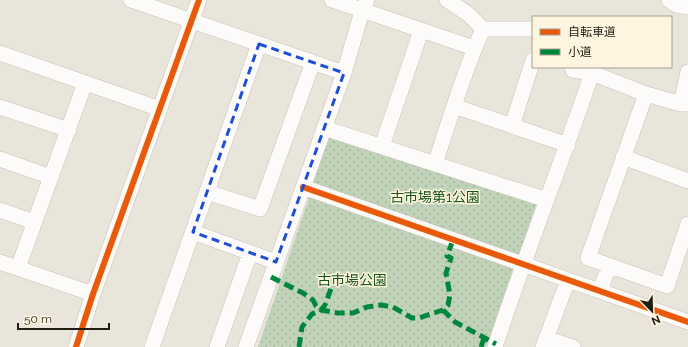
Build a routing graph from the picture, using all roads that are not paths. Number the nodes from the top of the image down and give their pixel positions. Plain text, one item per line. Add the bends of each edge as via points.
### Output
1 (131, 0) edge
2 (199, 0) edge
3 (332, 0) edge
4 (447, 0) edge
5 (669, 0) edge
6 (365, 5) edge
7 (688, 7) edge
8 (191, 21) junction
9 (483, 28) junction
10 (532, 29) edge
11 (421, 30) junction
12 (259, 44) junction
13 (474, 48) junction
14 (0, 53) edge
15 (313, 62) junction
16 (532, 63) edge
17 (572, 68) edge
18 (688, 72) edge
19 (344, 73) junction
20 (592, 73) junction
21 (85, 83) junction
22 (646, 94) junction
23 (684, 104) edge
24 (454, 106) junction
25 (0, 107) edge
26 (160, 109) junction
27 (512, 126) junction
28 (324, 128) junction
29 (69, 130) junction
30 (568, 144) junction
31 (382, 146) junction
32 (623, 157) junction
33 (0, 159) edge
34 (435, 164) junction
35 (51, 177) junction
36 (688, 180) edge
37 (303, 186) junction
38 (207, 192) junction
39 (547, 200) junction
40 (0, 210) edge
41 (34, 222) junction
42 (688, 224) edge
43 (193, 232) junction
44 (250, 253) junction
45 (0, 262) edge
46 (276, 262) junction
47 (523, 264) junction
48 (610, 266) junction
49 (18, 268) junction
50 (568, 280) junction
51 (600, 291) junction
52 (93, 294) junction
53 (686, 317) edge
54 (545, 342) edge
55 (76, 347) edge
56 (152, 347) edge
57 (217, 347) edge
58 (246, 347) edge
59 (495, 347) edge
60 (573, 347) edge

1 - 8 street
2 - 8 street
3 - 6 street
4 - 9 street
5 - 7 street via 676,5
6 - 11 street
6 - 19 street
8 - 12 street
8 - 26 street
9 - 10 street
9 - 13 street
11 - 13 street
11 - 31 street
12 - 15 street
12 - 38 street
13 - 24 street
14 - 21 street
15 - 19 street
15 - 38 street via 260,209
16 - 27 street
17 - 20 street
18 - 23 street
19 - 28 street
20 - 22 street
20 - 30 street
21 - 26 street
21 - 29 street
22 - 23 street
22 - 32 street
24 - 27 street
24 - 34 street
25 - 29 street
26 - 52 street
27 - 30 street
28 - 31 street
28 - 37 street
29 - 35 street
30 - 39 street
31 - 34 street
32 - 36 street
32 - 48 street via 588,258
33 - 35 street
34 - 39 street
35 - 41 street
37 - 46 street
37 - 47 street
38 - 43 street
39 - 47 street
40 - 41 street
41 - 49 street
42 - 48 street via 667,286
43 - 44 street
43 - 56 street
44 - 46 street
44 - 57 street
45 - 49 street
46 - 58 street
47 - 50 street
47 - 59 street
48 - 51 street
49 - 52 street
50 - 51 street
50 - 54 street
51 - 53 street
52 - 55 street
54 - 60 street

